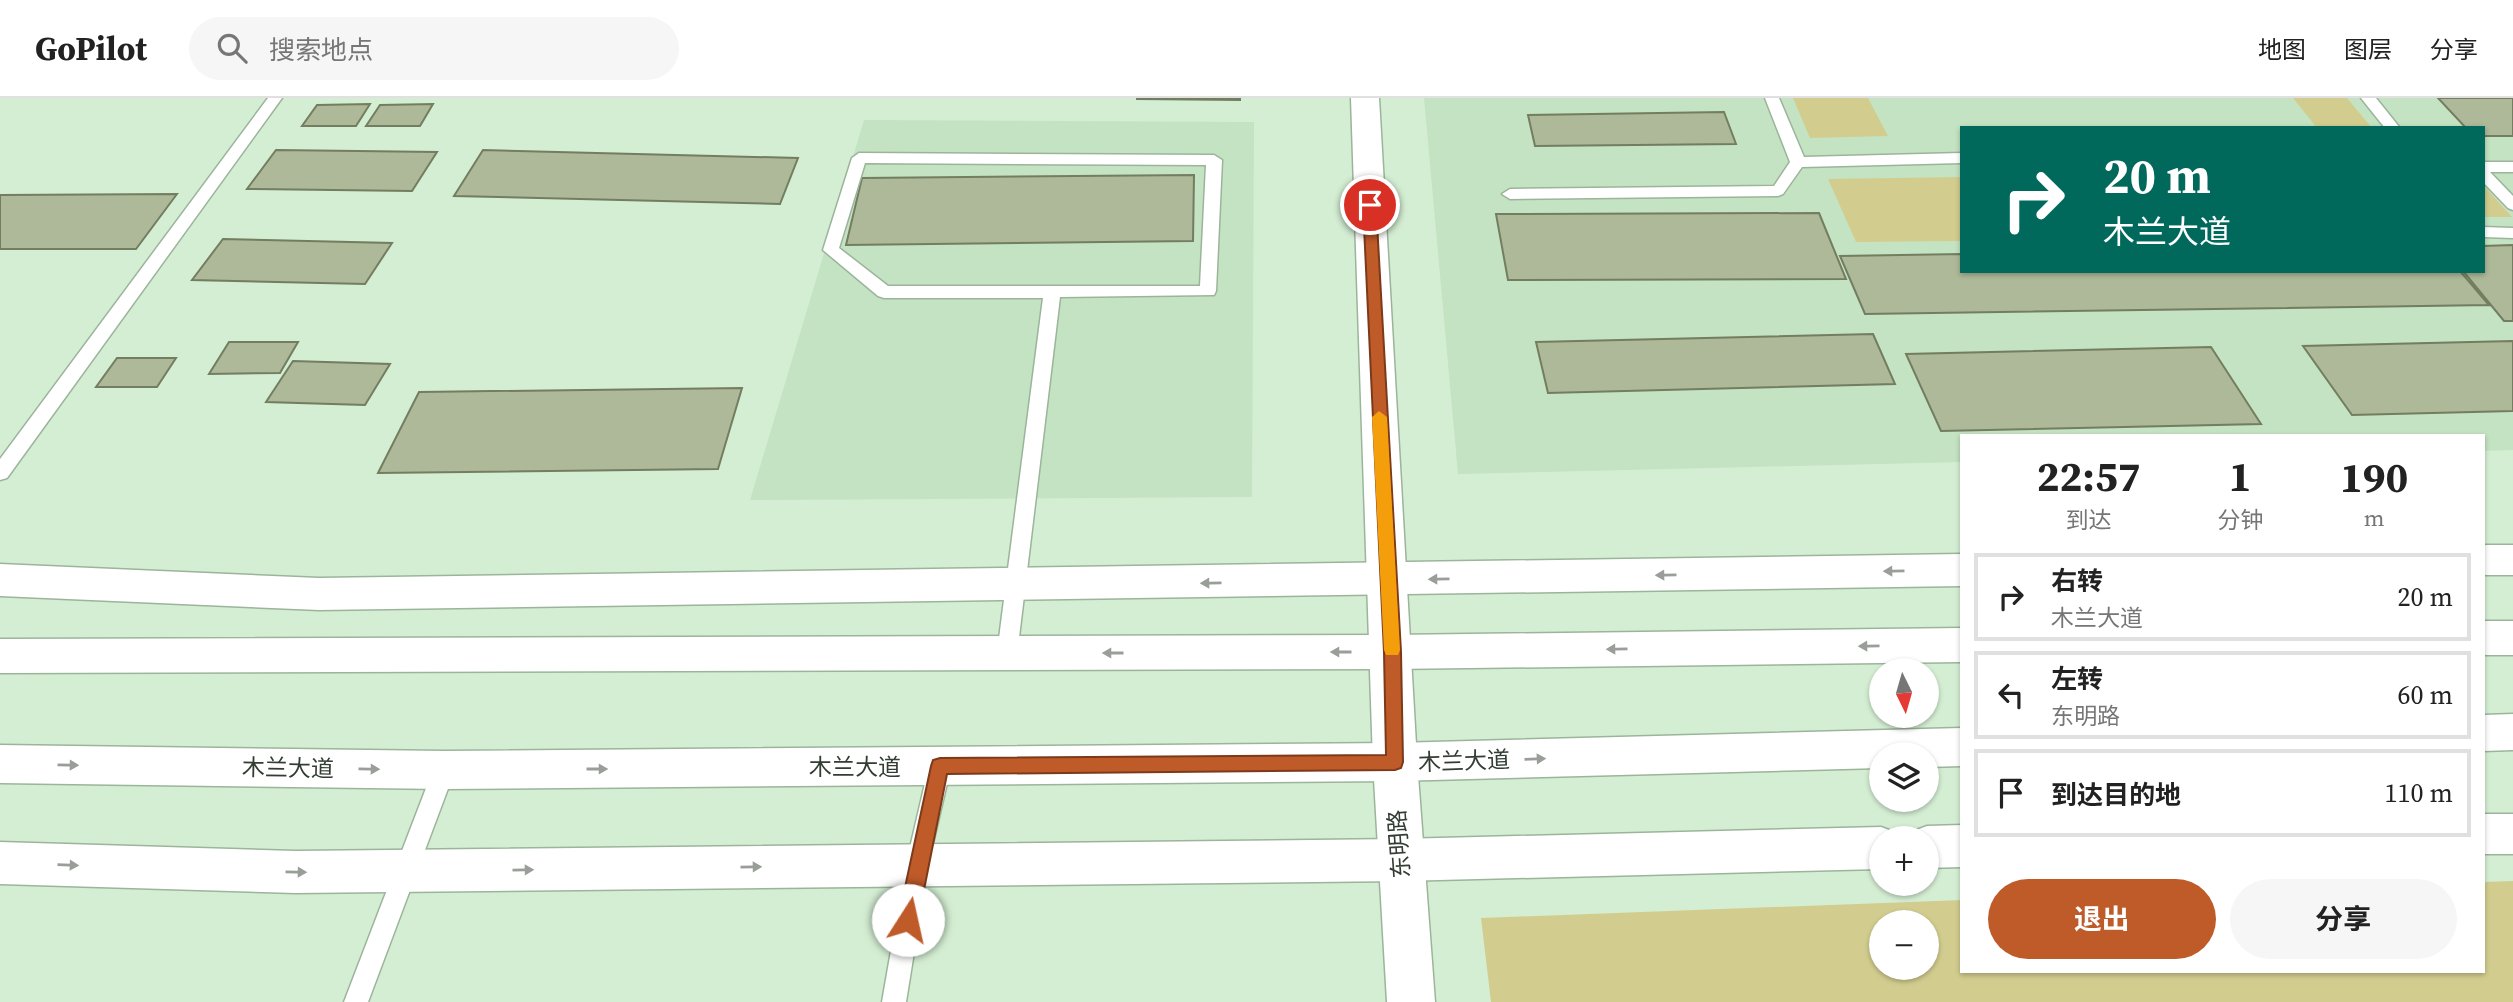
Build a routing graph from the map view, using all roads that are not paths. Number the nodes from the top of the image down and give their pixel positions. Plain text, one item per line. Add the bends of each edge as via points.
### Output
1 (275, 98) edge
2 (1365, 98) edge
3 (1772, 98) edge
4 (2368, 98) edge
5 (2391, 126) edge
6 (1960, 158) edge
7 (1798, 162) junction
8 (2485, 167) edge
9 (2513, 167) edge
10 (2485, 175) edge
11 (1510, 194) dead end
12 (2513, 205) edge
13 (2485, 232) edge
14 (2513, 233) edge
15 (1052, 292) junction
16 (0, 473) edge
17 (2485, 560) edge
18 (2513, 560) edge
19 (1960, 570) edge
20 (0, 580) edge
21 (1387, 580) junction
22 (1015, 585) junction
23 (2485, 638) edge
24 (2513, 638) edge
25 (1960, 645) edge
26 (1392, 652) junction
27 (1007, 653) junction
28 (0, 656) edge
29 (2513, 732) edge
30 (2485, 733) edge
31 (1960, 747) edge
32 (1395, 762) junction
33 (0, 764) edge
34 (940, 766) junction
35 (444, 770) junction
36 (2485, 834) edge
37 (2513, 834) edge
38 (1960, 846) edge
39 (1939, 847) edge
40 (1869, 848) edge
41 (1400, 860) junction
42 (0, 863) edge
43 (917, 865) junction
44 (407, 871) junction
45 (356, 1002) edge
46 (894, 1002) edge
47 (1411, 1002) edge

1 - 16 lane
2 - 21 main road, 东明路
3 - 7 lane
4 - 5 lane
6 - 7 lane
7 - 11 lane via 1778,191
8 - 9 lane
10 - 12 lane
13 - 14 lane
15 - 15 lane via 1208,291 1214,160 859,158 831,250 884,292
15 - 22 lane
17 - 18 main road
19 -> 21 main road
20 - 22 main road via 320,594
21 -> 22 main road
21 - 26 main road, 东明路
22 - 27 lane
23 - 24 main road
25 -> 26 main road
26 -> 27 main road
26 - 32 main road, 东明路
27 - 28 main road
29 - 30 main road
32 -> 31 main road, 木兰大道
32 - 34 main road, 木兰大道
32 - 41 main road, 东明路
33 -> 35 main road, 木兰大道
35 -> 34 main road, 木兰大道
34 - 43 lane
35 - 44 lane
36 - 37 main road
38 - 39 main road
40 - 41 main road
41 - 43 main road
41 - 47 main road, 东明路
42 -> 44 main road
44 -> 43 main road
43 - 46 lane
44 - 45 lane

